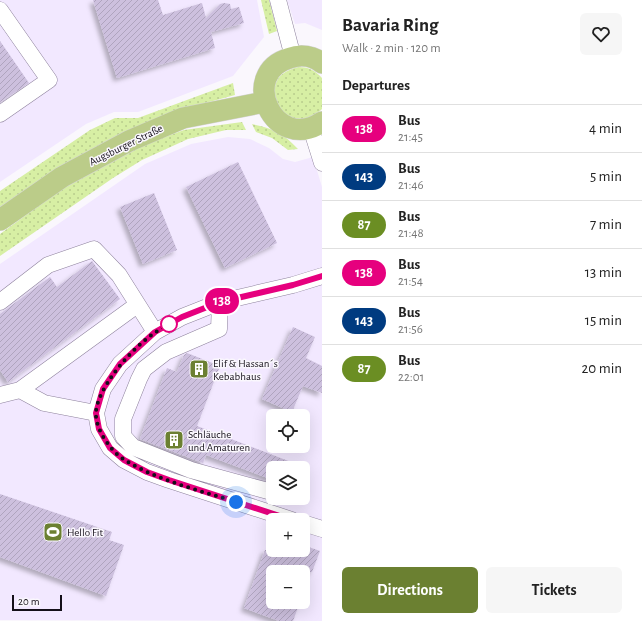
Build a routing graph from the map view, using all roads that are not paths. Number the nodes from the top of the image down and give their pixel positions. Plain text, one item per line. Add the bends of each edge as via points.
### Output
1 (278, 0) edge
2 (0, 10) edge
3 (293, 57) junction
4 (322, 63) edge
5 (265, 102) junction
6 (0, 114) edge
7 (316, 125) edge
8 (322, 162) edge
9 (0, 220) edge
10 (322, 276) edge
11 (0, 302) edge
12 (220, 302) junction
13 (137, 305) junction
14 (155, 332) junction
15 (120, 364) junction
16 (139, 379) junction
17 (20, 390) junction
18 (0, 395) edge
19 (96, 413) junction
20 (266, 490) edge
21 (270, 513) edge
22 (310, 526) edge
23 (322, 530) edge

1 - 3 street
2 - 6 street via 49,80
3 - 4 main road via 306,56
3 - 5 main road via 279,63 269,73 264,87
5 - 7 main road via 275,119 283,124 302,129
5 - 9 main road, Augsburger Straße via 183,118 129,141 62,176
7 - 8 street
10 - 12 street
11 - 13 street via 48,265 94,249 118,275
12 - 14 street via 182,317
12 - 16 street via 219,329 166,352 144,369
13 - 14 street
13 - 17 street
14 - 15 street
15 - 16 street
15 - 19 street via 103,389
16 - 20 street via 123,419 123,436 133,448 190,470
17 - 18 street
17 - 19 street via 44,403
19 - 21 street via 99,429 110,448 124,460 174,482
22 - 23 street

